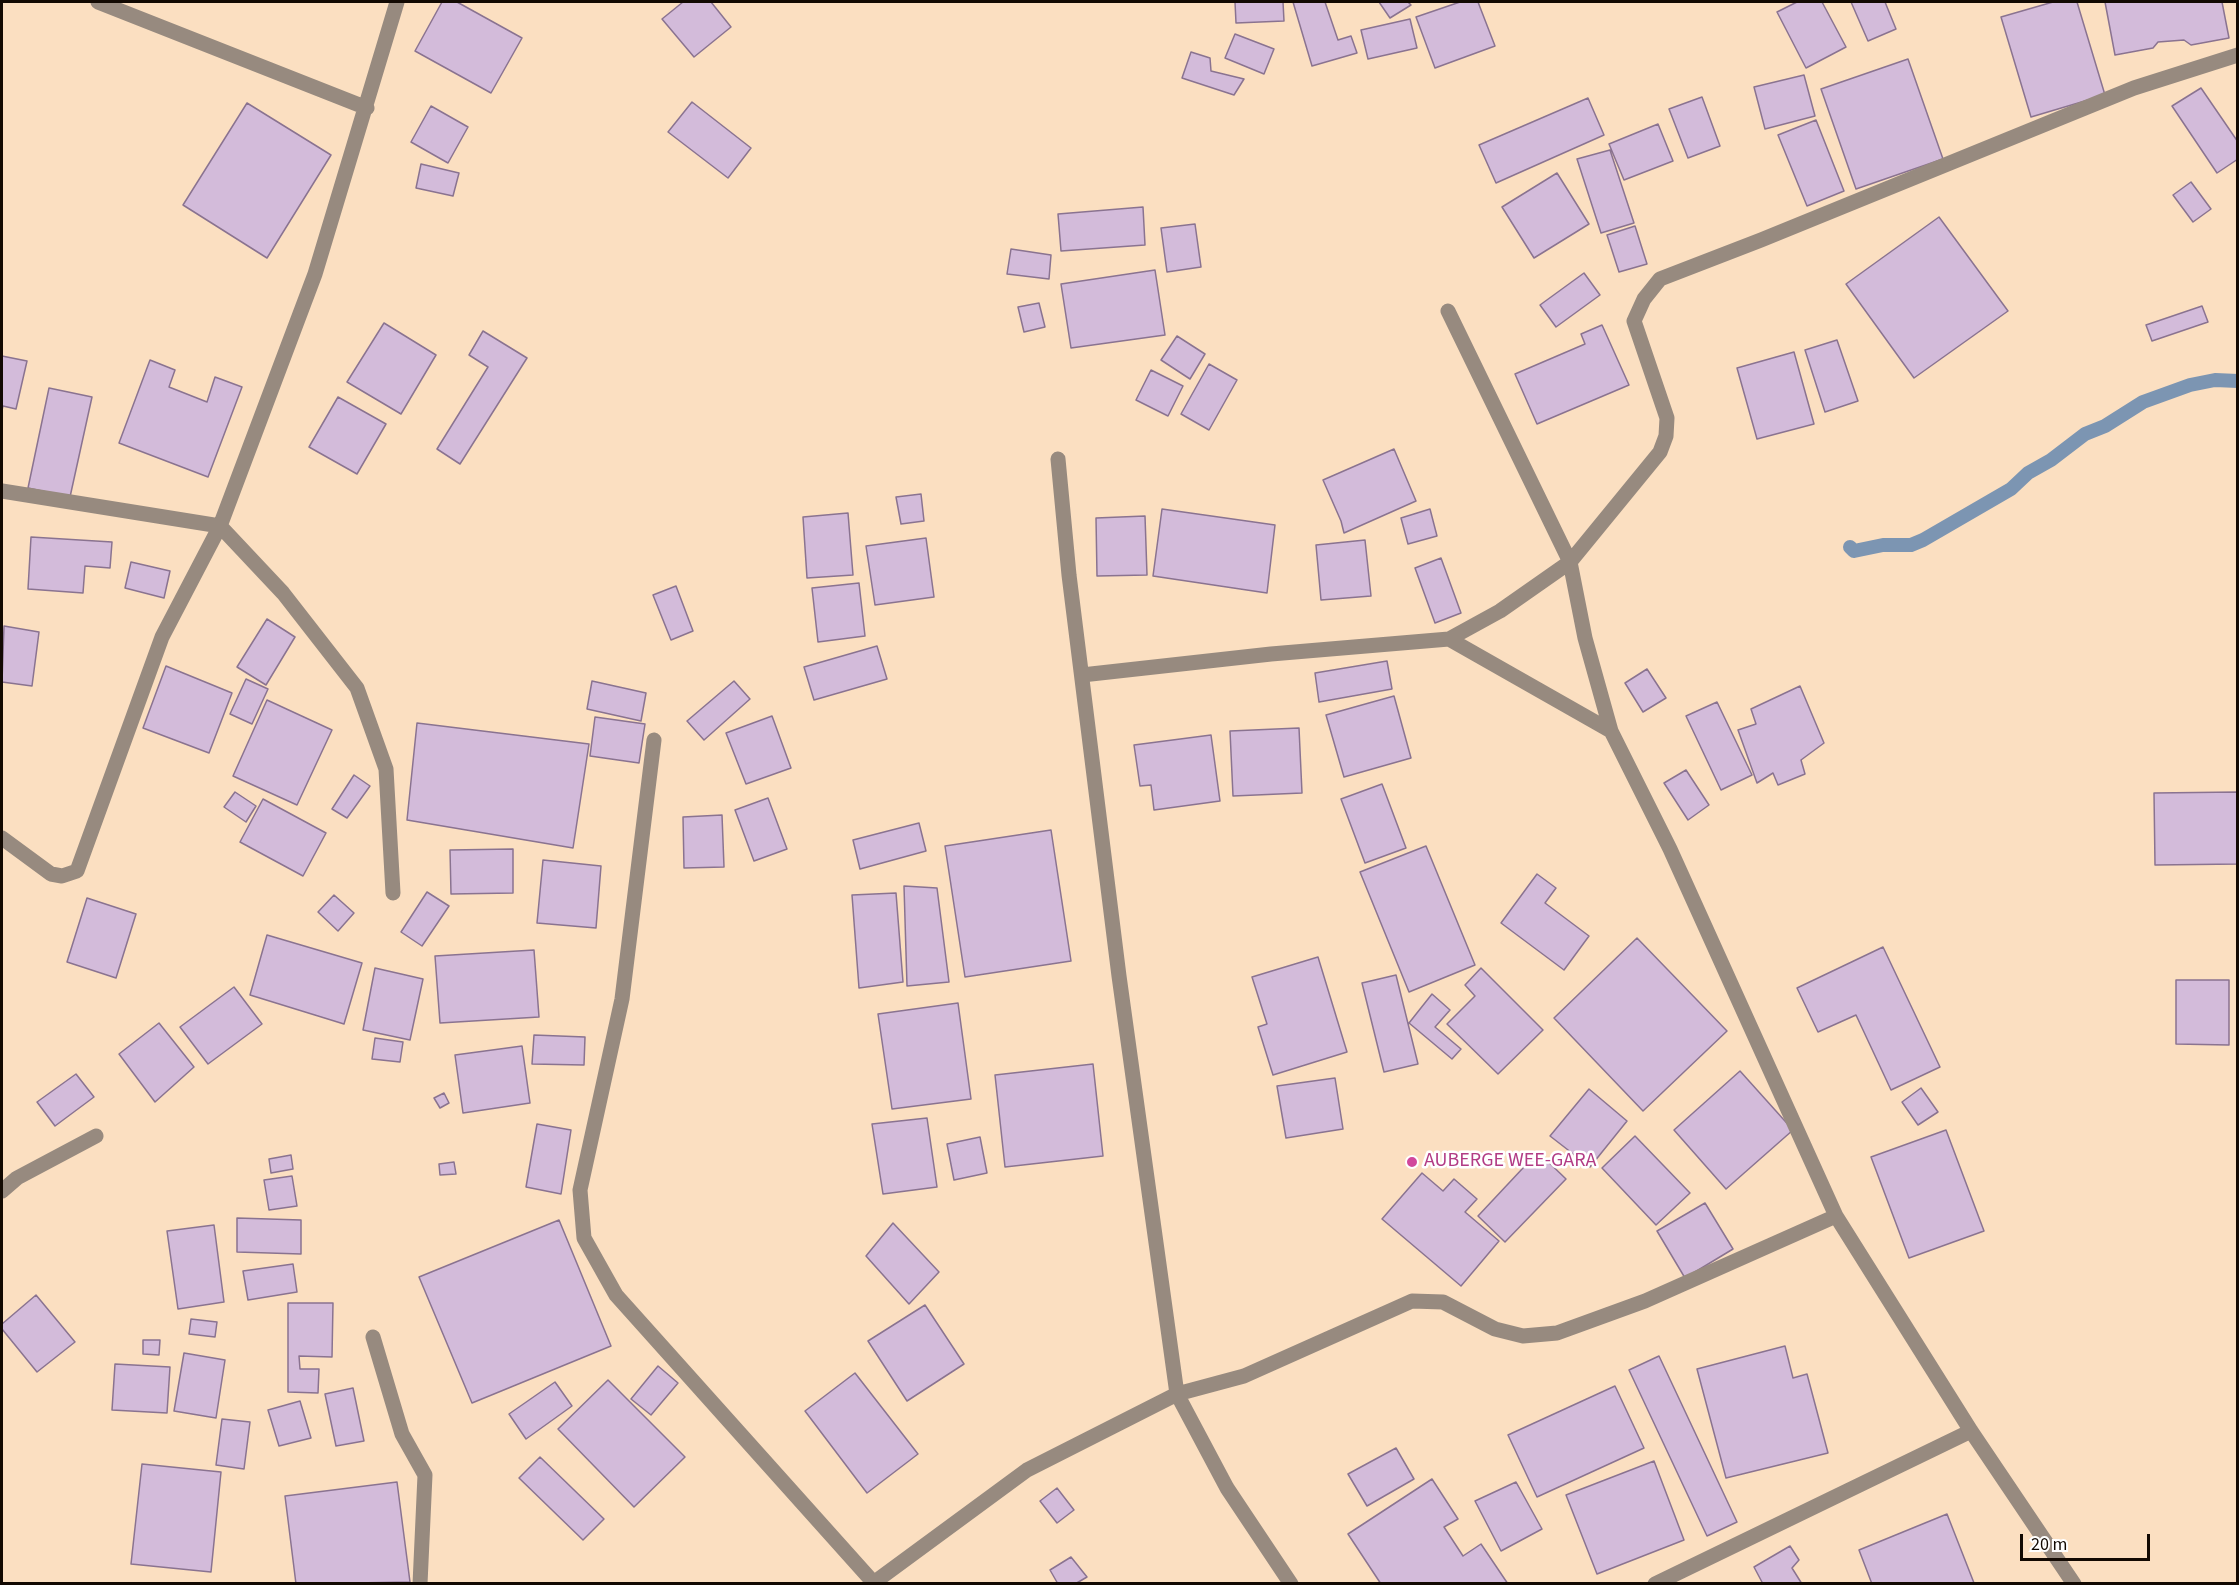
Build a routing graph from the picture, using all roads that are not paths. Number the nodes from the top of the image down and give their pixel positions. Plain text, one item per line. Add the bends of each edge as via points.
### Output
1 (98, 2) edge
2 (397, 2) edge
3 (2238, 55) edge
4 (367, 108) junction
5 (1448, 311) dead end
6 (1058, 459) dead end
7 (2, 491) edge
8 (220, 526) junction
9 (1570, 561) junction
10 (1449, 639) junction
11 (1082, 675) junction
12 (1611, 731) junction
13 (654, 740) dead end
14 (2, 838) edge
15 (393, 892) dead end
16 (96, 1136) dead end
17 (2, 1191) edge
18 (1836, 1216) junction
19 (373, 1337) dead end
20 (1177, 1394) junction
21 (1971, 1431) junction
22 (872, 1583) edge
23 (420, 1584) edge
24 (1292, 1584) edge
25 (1655, 1584) edge
26 (2074, 1584) edge

1 - 4 street
2 - 4 street
3 - 9 street via 2134,88 1660,279 1644,299 1634,321 1666,417 1666,436 1660,452
4 - 8 street via 315,274
5 - 9 street
6 - 11 street
7 - 8 street
8 - 14 street via 162,637 77,871 62,876 51,874
8 - 15 street via 282,593 357,688 386,769
9 - 10 street via 1500,611
9 - 12 street via 1585,638
10 - 11 street
10 - 12 street
11 - 20 street
12 - 18 street via 1675,859
13 - 22 street via 622,999 580,1190 584,1238 616,1295
16 - 17 street via 17,1178
18 - 20 street via 1645,1301 1557,1333 1523,1336 1495,1329 1443,1302 1412,1300 1244,1376
18 - 21 street
19 - 23 street via 402,1434 425,1475
20 - 22 street via 1027,1470
20 - 24 street via 1227,1488
21 - 25 street
21 - 26 street

